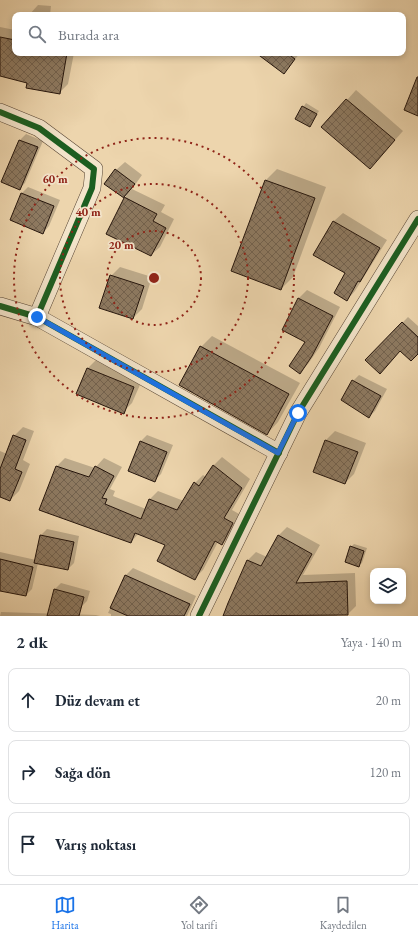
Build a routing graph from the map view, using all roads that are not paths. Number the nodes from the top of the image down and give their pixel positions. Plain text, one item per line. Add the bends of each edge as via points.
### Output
1 (0, 112) edge
2 (418, 219) edge
3 (0, 306) edge
4 (37, 317) junction
5 (278, 453) junction
6 (199, 616) edge

1 - 4 street via 39,128 94,169 92,188
2 - 5 street via 298,413
3 - 4 street
4 - 5 street
5 - 6 street

